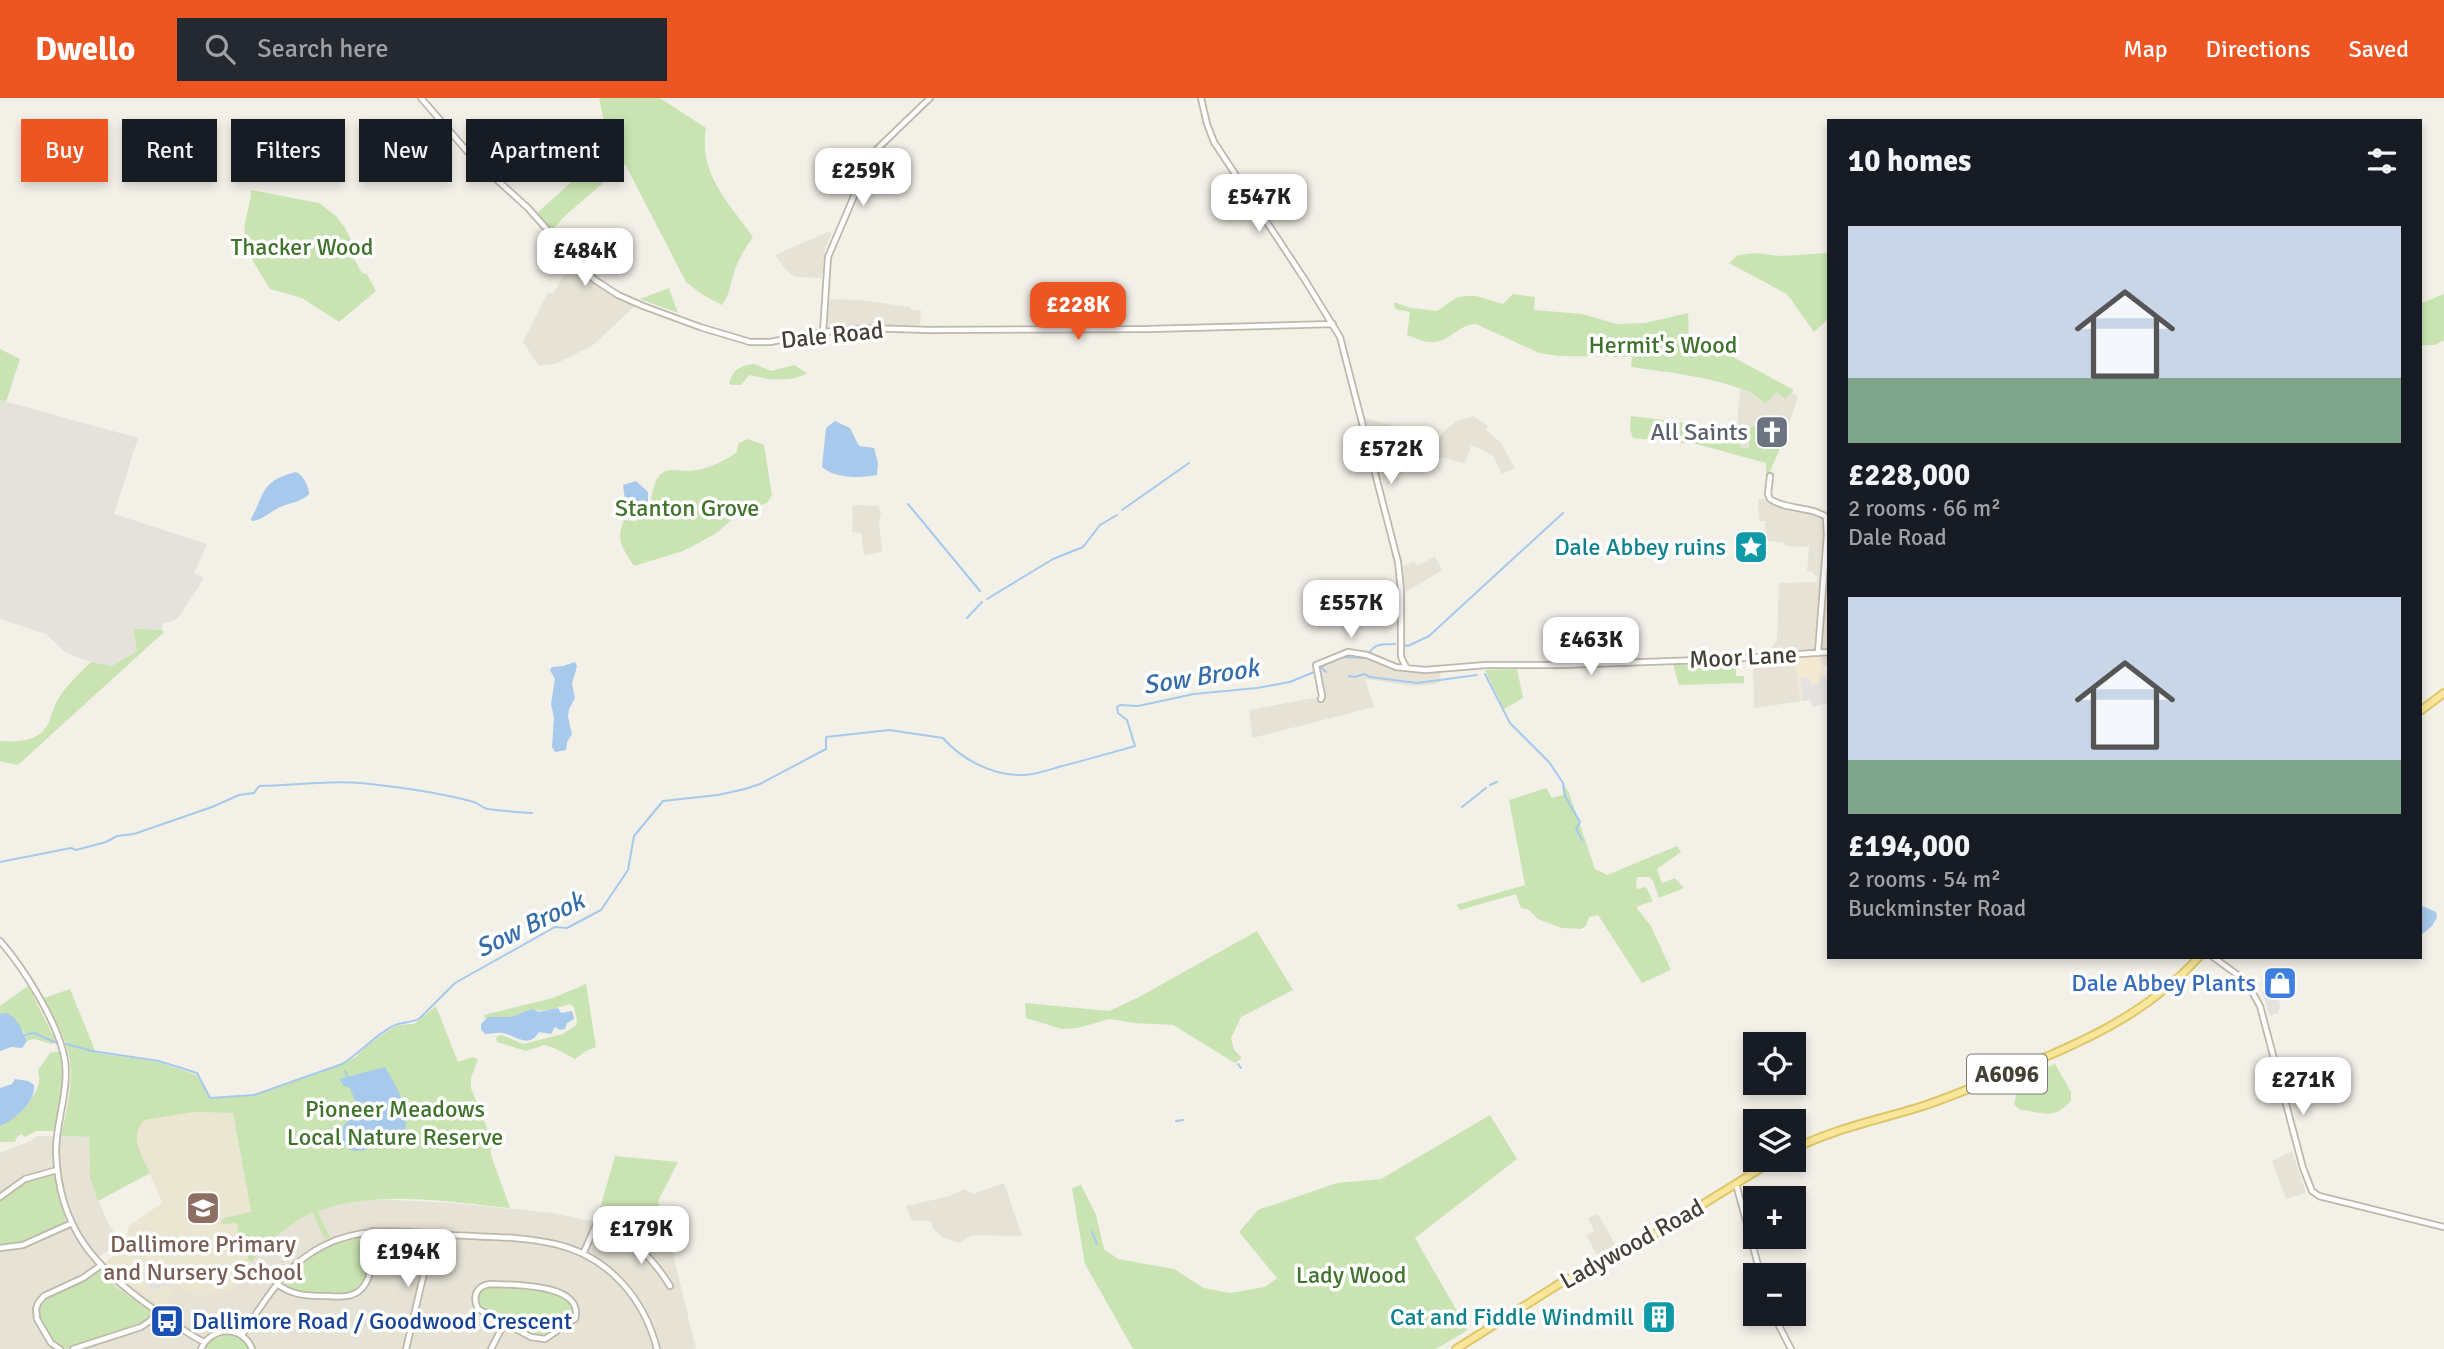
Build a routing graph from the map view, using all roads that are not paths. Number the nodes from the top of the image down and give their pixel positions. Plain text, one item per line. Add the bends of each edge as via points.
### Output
1 (421, 98) edge
2 (930, 98) edge
3 (1201, 98) edge
4 (1333, 324) junction
5 (823, 331) junction
6 (1770, 476) dead end
7 (1827, 518) edge
8 (1827, 544) edge
9 (1827, 621) edge
10 (1819, 622) junction
11 (1827, 652) edge
12 (1818, 653) junction
13 (1406, 667) junction
14 (2444, 693) edge
15 (1321, 699) dead end
16 (2422, 710) edge
17 (0, 941) edge
18 (2197, 959) edge
19 (2216, 959) edge
20 (1806, 1144) edge
21 (57, 1170) junction
22 (1754, 1172) edge
23 (1735, 1183) junction
24 (0, 1197) edge
25 (72, 1223) junction
26 (2444, 1227) edge
27 (373, 1231) junction
28 (428, 1233) junction
29 (0, 1248) edge
30 (583, 1254) junction
31 (662, 1261) dead end
32 (1758, 1263) edge
33 (656, 1265) junction
34 (100, 1266) junction
35 (277, 1284) junction
36 (670, 1286) dead end
37 (157, 1311) junction
38 (504, 1324) junction
39 (1779, 1326) edge
40 (242, 1335) junction
41 (204, 1342) junction
42 (60, 1349) edge
43 (73, 1349) edge
44 (201, 1349) edge
45 (252, 1349) edge
46 (406, 1349) edge
47 (491, 1349) edge
48 (657, 1349) edge
49 (1456, 1349) edge
50 (1791, 1349) edge

1 - 5 street, Dale Road via 577,263 618,295 750,342
2 - 5 street via 876,150 866,168 828,257
3 - 4 street via 1209,131 1227,164
4 - 5 street, Dale Road
4 - 13 street via 1342,343 1398,562 1401,657
6 - 7 street via 1768,494 1773,502 1820,512
8 - 10 street
9 - 10 street
10 - 12 street
11 - 12 street, Moor Lane
12 - 13 street, Moor Lane via 1425,670
13 - 15 street, Moor Lane via 1361,654 1339,654 1316,665
14 - 16 main road
17 - 21 street via 28,977 62,1047 66,1086 57,1135
18 - 20 main road, A6096 via 2171,985 2114,1026 2069,1048 1953,1095
19 - 26 street via 2246,981 2260,1006 2312,1191 2350,1205
21 - 24 street via 25,1179
21 - 25 street
22 - 23 main road, Ladywood Road
23 - 32 street
23 - 49 main road, Ladywood Road
25 - 29 street via 23,1245
25 - 34 street
27 - 28 street
27 - 35 street via 322,1246
27 - 35 street via 367,1279 355,1294 296,1295
28 - 30 street via 541,1241
28 - 46 street via 424,1273
30 - 33 street via 599,1224 637,1245
30 - 48 street via 628,1289 648,1320
31 - 33 street
33 - 36 street
34 - 37 street
34 - 42 street via 38,1303 37,1319
35 - 40 street
37 - 41 street
37 - 43 street via 141,1327
38 - 38 street via 476,1306 475,1296 483,1285 547,1289 569,1298 576,1308 573,1322 545,1339
38 - 47 street
39 - 50 street
40 - 41 street via 225,1331
40 - 45 street
41 - 44 street

